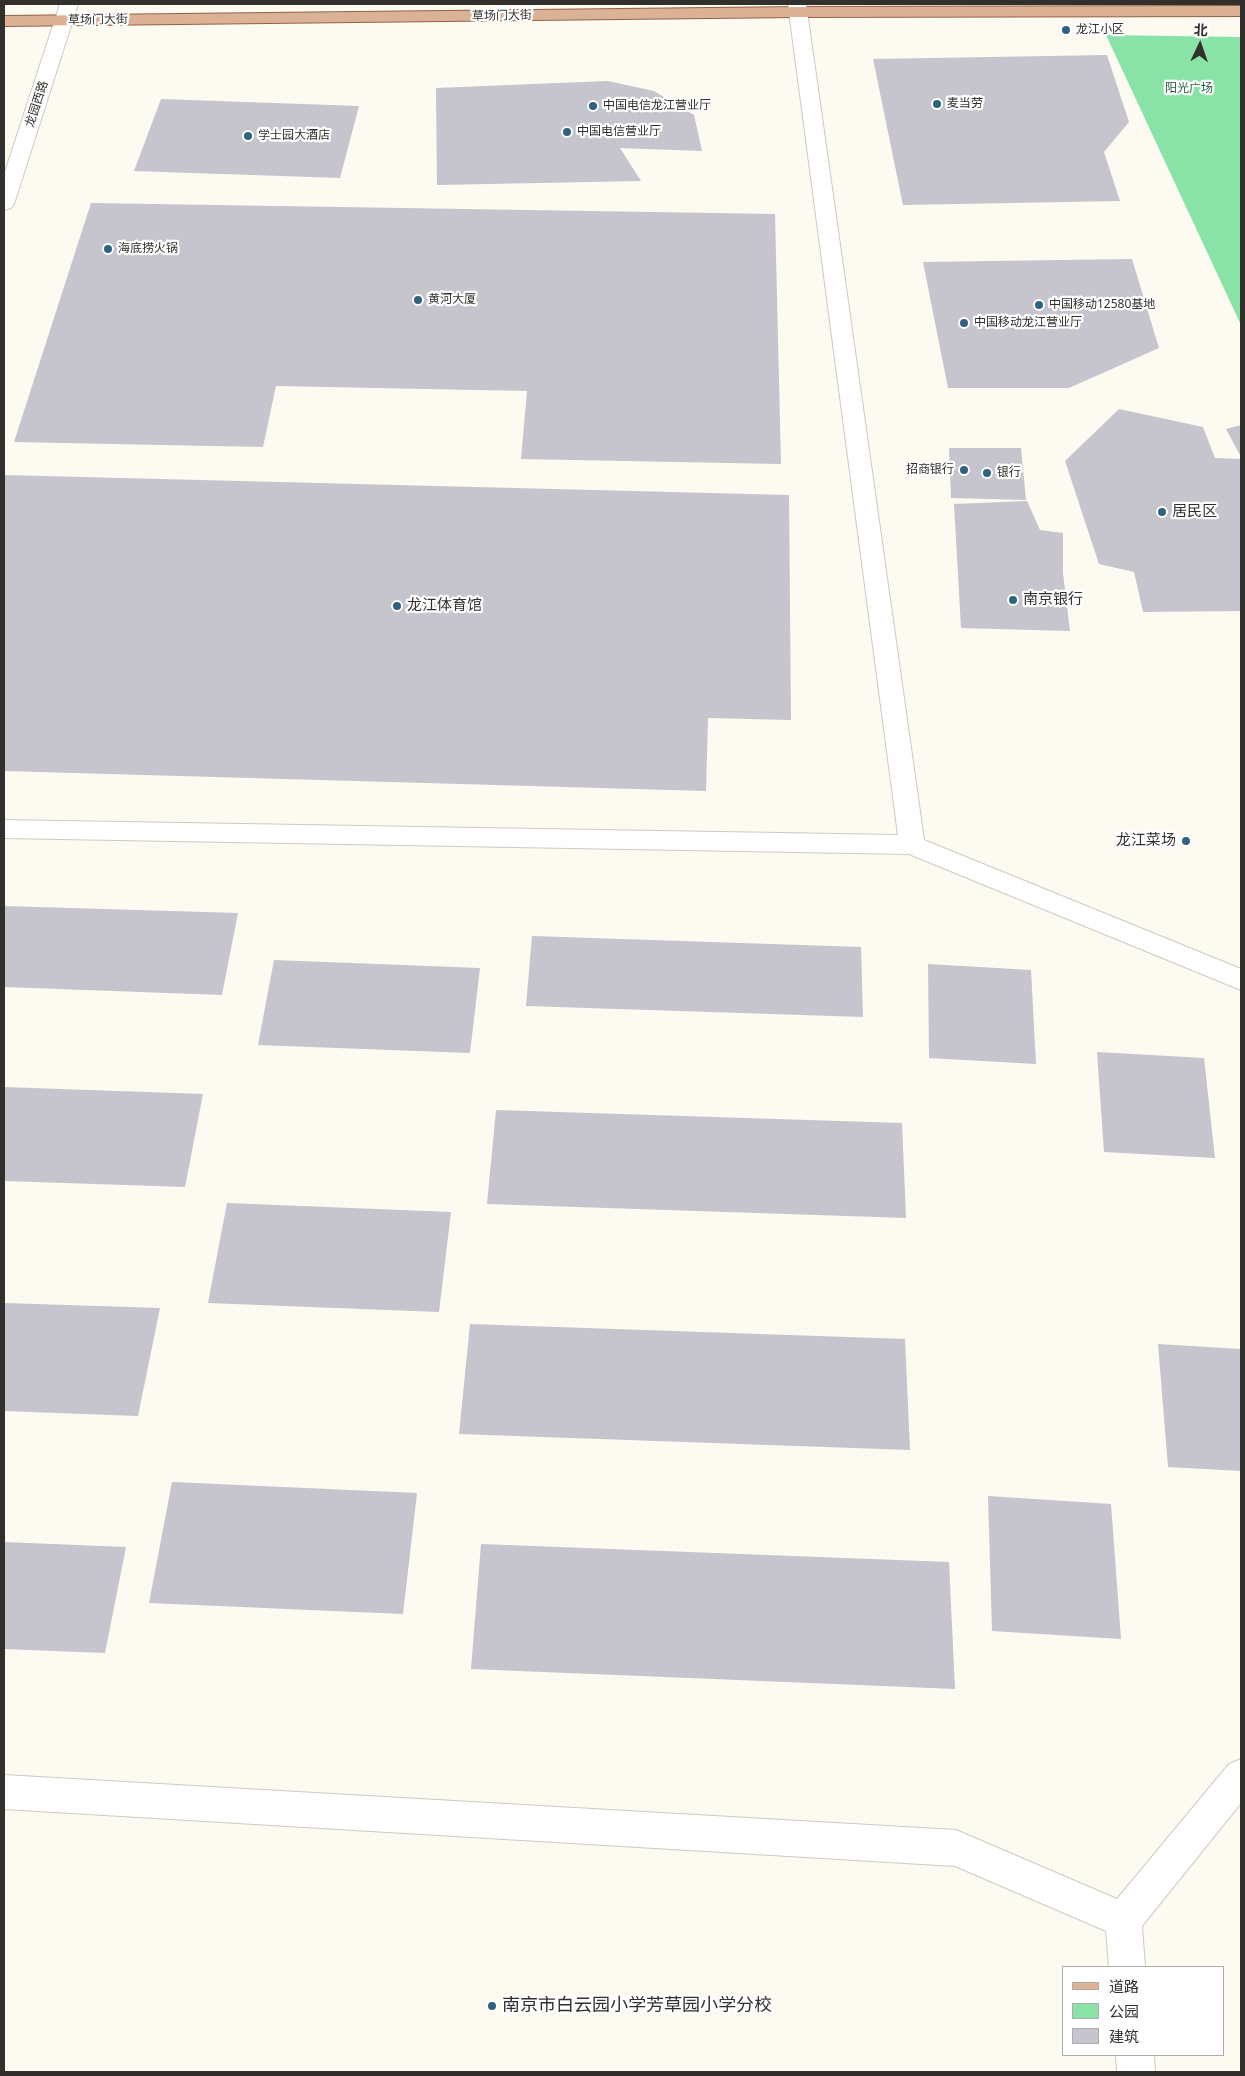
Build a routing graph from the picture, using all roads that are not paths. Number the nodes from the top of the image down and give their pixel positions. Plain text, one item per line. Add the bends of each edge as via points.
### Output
1 (797, 8) edge
2 (1241, 11) edge
3 (67, 12) edge
4 (4, 21) edge
5 (4, 204) edge
6 (4, 829) edge
7 (912, 845) junction
8 (1241, 980) edge
9 (1241, 1776) edge
10 (4, 1792) edge
11 (1123, 1920) junction
12 (1127, 1966) edge
13 (1135, 2056) edge
14 (1136, 2072) edge

1 - 2 main road, 草场门大街
1 - 3 main road, 草场门大街
1 - 7 street
3 - 4 main road, 草场门大街
3 - 5 street, 龙园西路
6 - 7 street
7 - 8 street
9 - 11 street
10 - 11 street via 956,1848
11 - 12 street
13 - 14 street

